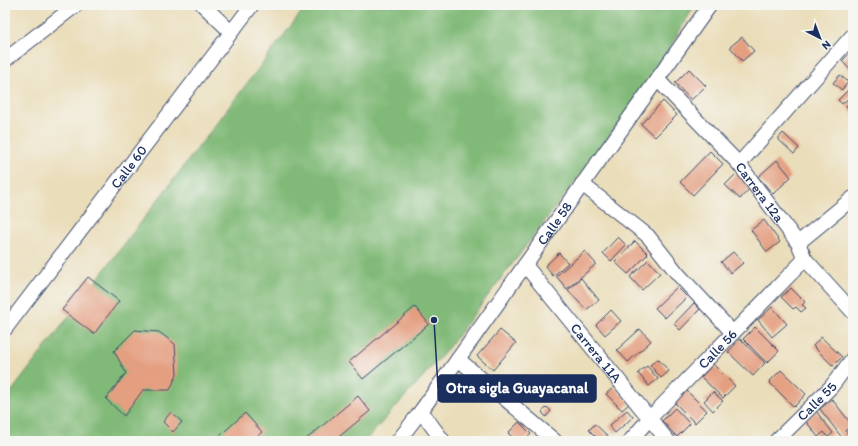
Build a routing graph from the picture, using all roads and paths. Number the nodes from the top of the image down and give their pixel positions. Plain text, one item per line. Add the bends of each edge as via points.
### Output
1 (76, 5) edge
2 (203, 5) edge
3 (252, 5) edge
4 (710, 5) edge
5 (231, 32) junction
6 (853, 35) edge
7 (5, 60) edge
8 (657, 80) junction
9 (739, 164) junction
10 (582, 184) junction
11 (853, 198) edge
12 (798, 243) junction
13 (806, 259) junction
14 (525, 265) junction
15 (853, 312) edge
16 (5, 329) edge
17 (733, 333) junction
18 (853, 358) edge
19 (458, 359) junction
20 (421, 411) junction
21 (650, 419) junction
22 (398, 441) edge
23 (443, 441) edge
24 (555, 441) edge
25 (630, 441) edge
26 (668, 441) edge
27 (776, 441) edge

1 - 7 street
2 - 5 street
3 - 5 street, Calle 60
4 - 8 street, Calle 58
5 - 16 street, Calle 60
6 - 9 street
8 - 9 street, Carrera 12a
8 - 10 street, Calle 58
9 - 12 street, Carrera 12a
10 - 14 street, Calle 58
10 - 17 street via 648,236 678,274
11 - 12 street
12 - 13 street, Carrera 12a
13 - 15 street, Carrera 12a
13 - 17 street, Calle 56
14 - 19 street, Calle 58
14 - 21 street, Carrera 11A
17 - 21 street, Calle 56
18 - 27 street, Calle 55 via 831,386
19 - 20 street, Calle 58
19 - 24 street
20 - 22 street, Calle 58
20 - 23 street
21 - 25 street, Calle 56
21 - 26 street, Carrera 11A

